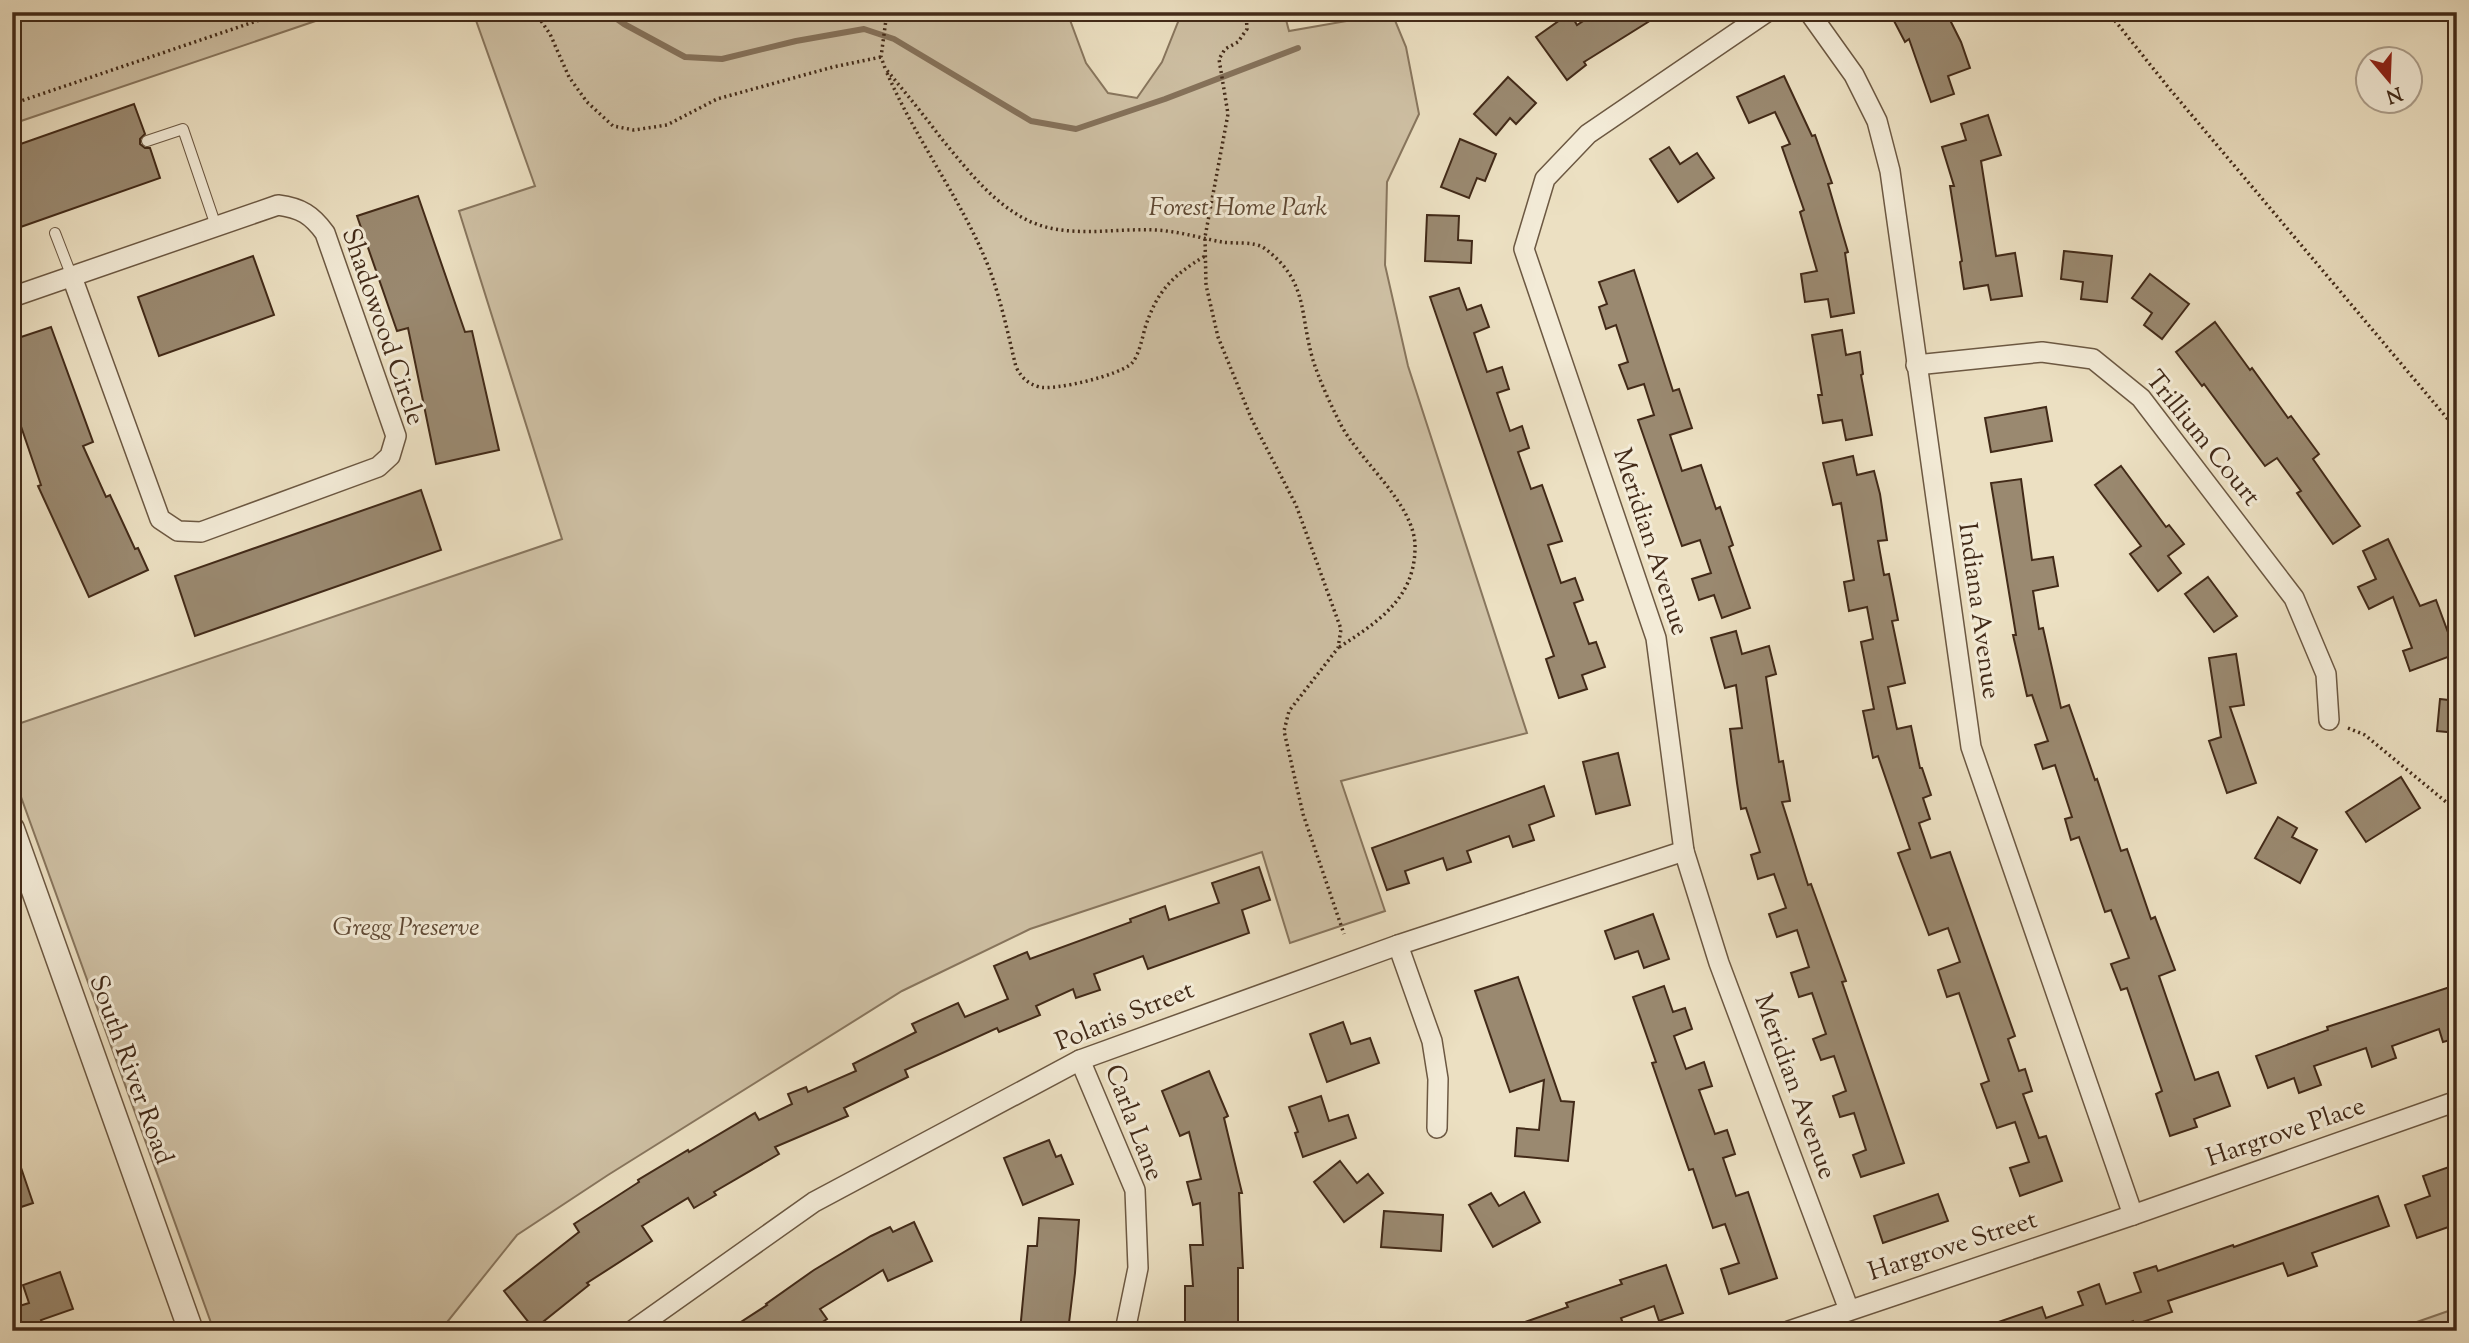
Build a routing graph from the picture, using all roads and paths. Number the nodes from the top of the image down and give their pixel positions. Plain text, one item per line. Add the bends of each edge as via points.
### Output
1 (283, 12) edge
2 (535, 12) edge
3 (887, 12) edge
4 (1246, 12) edge
5 (1767, 12) edge
6 (1809, 12) edge
7 (2108, 12) edge
8 (881, 57) junction
9 (885, 68) junction
10 (12, 104) edge
11 (148, 141) dead end
12 (216, 226) junction
13 (55, 233) dead end
14 (1205, 237) junction
15 (1206, 255) junction
16 (72, 277) junction
17 (12, 297) edge
18 (1916, 365) junction
19 (2457, 430) edge
20 (1338, 648) junction
21 (2329, 720) joint
22 (2457, 811) edge
23 (12, 829) edge
24 (1684, 851) junction
25 (1344, 934) dead end
26 (1398, 945) junction
27 (1080, 1060) junction
28 (2457, 1101) edge
29 (1437, 1128) dead end
30 (2133, 1215) junction
31 (1849, 1310) junction
32 (191, 1331) edge
33 (632, 1331) edge
34 (1125, 1331) edge
35 (1789, 1331) edge

1 - 10 path
2 - 8 path via 587,102 613,126 634,130 667,125 717,99
3 - 8 path
4 - 14 path via 1247,29 1219,59 1228,114
5 - 24 street, Meridian Avenue via 1588,134 1545,179 1524,249 1656,638
6 - 18 street, Indiana Avenue via 1854,75 1877,121 1890,171
7 - 19 path
8 - 9 path
9 - 14 path via 971,174 1003,207 1031,222 1060,231 1157,230
9 - 15 path via 989,268 1023,380 1041,388 1062,386 1120,371 1133,363 1163,288
11 - 12 lane via 183,129
12 - 16 street, Shadowood Circle
12 - 16 street, Shadowood Circle via 278,205 296,207 314,217 325,233 396,436 390,456 378,467 201,533 178,531 160,519
13 - 16 lane
14 - 15 path
14 - 20 path via 1261,245 1286,268 1300,292 1313,359 1333,409 1409,520 1416,546 1402,595 1385,616
15 - 20 path via 1206,285 1218,337 1252,421 1296,505 1341,629
16 - 17 street, Shadowood Circle
18 - 21 street, Trillium Court via 2042,352 2093,359 2141,398 2294,598 2326,674
18 - 30 street, Indiana Avenue via 1971,747
20 - 25 path via 1289,710 1284,731 1303,814
21 - 22 path via 2365,735
23 - 32 street, South River Road
24 - 26 street, Polaris Street
24 - 31 street, Meridian Avenue via 1719,963
26 - 27 street, Polaris Street
26 - 29 street via 1432,1041 1438,1079
27 - 33 street, Polaris Street via 814,1202
27 - 34 street, Carla Lane via 1135,1189 1138,1268
28 - 30 street, Hargrove Place
30 - 31 street, Hargrove Street
31 - 35 street, Hargrove Street

